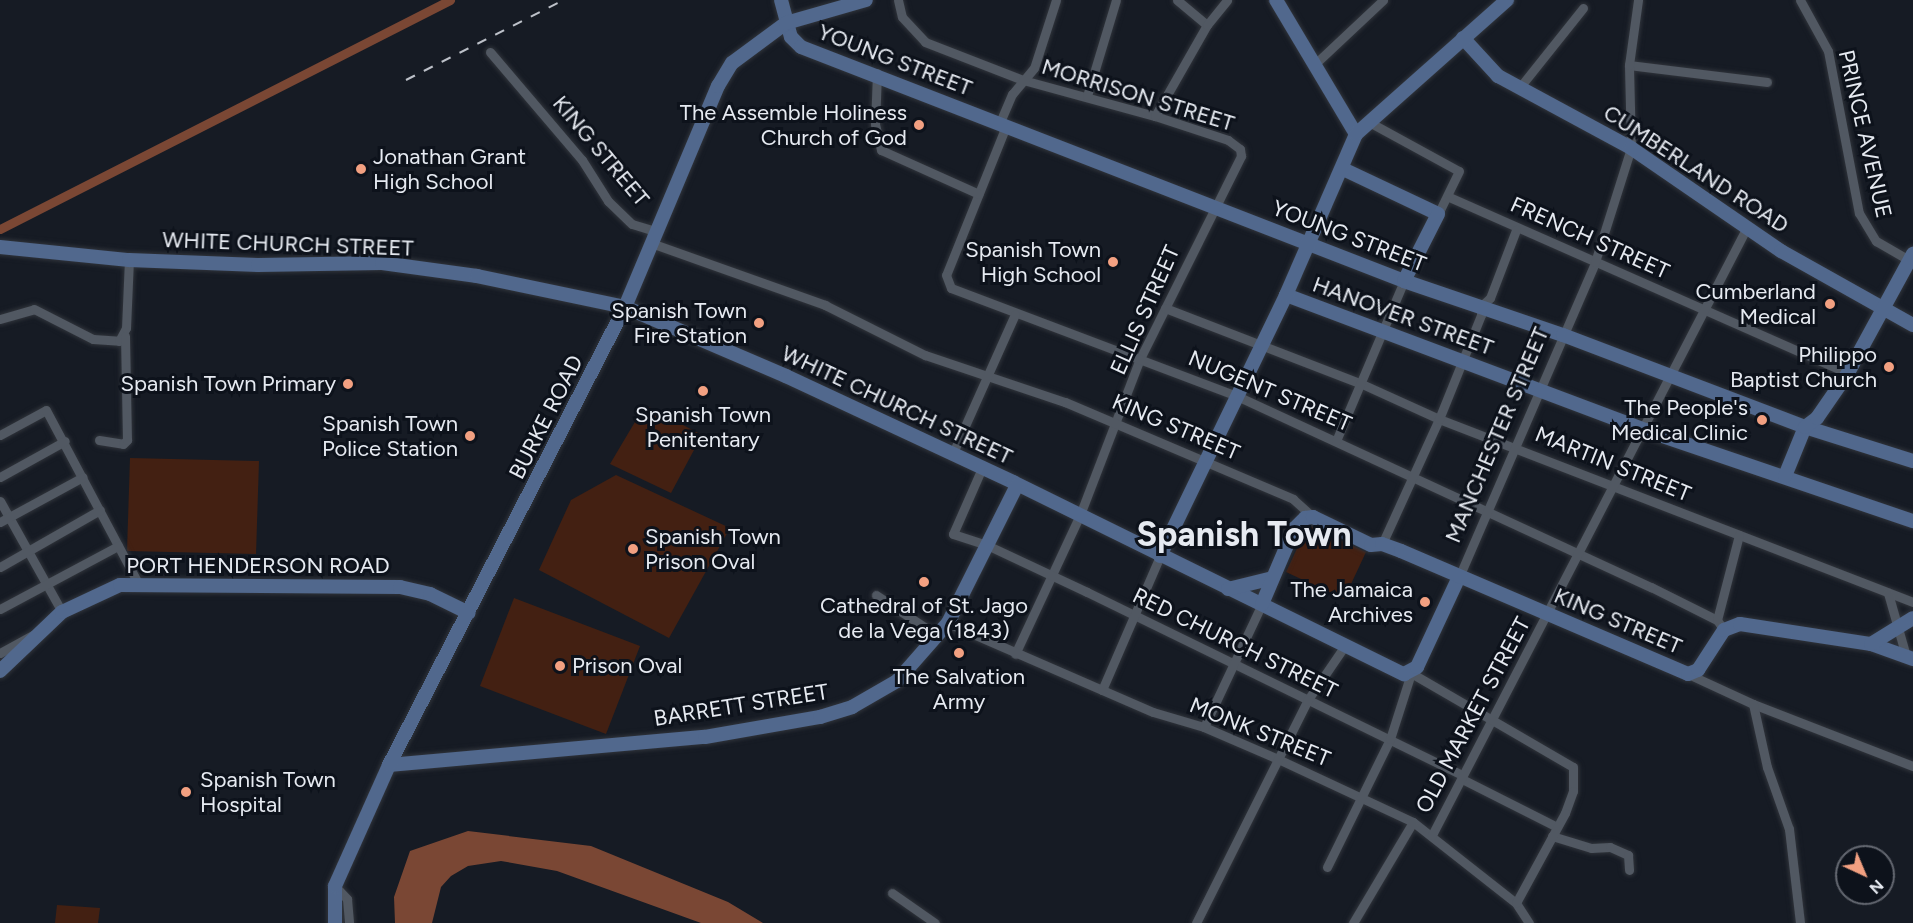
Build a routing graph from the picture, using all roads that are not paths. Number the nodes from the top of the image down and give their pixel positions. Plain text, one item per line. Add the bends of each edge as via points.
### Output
1 (781, 0) edge
2 (866, 0) edge
3 (898, 0) edge
4 (1056, 0) edge
5 (1116, 0) edge
6 (1176, 0) edge
7 (1227, 0) edge
8 (1276, 0) edge
9 (1383, 0) edge
10 (1506, 0) edge
11 (1638, 0) edge
12 (1800, 0) edge
13 (1583, 8) dead end
14 (786, 23) junction
15 (1207, 25) junction
16 (1463, 38) junction
17 (490, 52) dead end
18 (1316, 63) junction
19 (1629, 65) junction
20 (877, 73) junction
21 (1023, 80) junction
22 (1767, 82) dead end
23 (1520, 87) junction
24 (1087, 96) junction
25 (1155, 116) junction
26 (1000, 122) junction
27 (1369, 122) junction
28 (1356, 134) junction
29 (1631, 148) junction
30 (1240, 149) joint
31 (1343, 169) junction
32 (979, 194) junction
33 (1449, 197) junction
34 (1213, 207) junction
35 (1438, 214) junction
36 (1746, 229) junction
37 (1516, 230) junction
38 (1307, 242) junction
39 (651, 243) junction
40 (0, 247) edge
41 (1911, 257) edge
42 (129, 260) junction
43 (1595, 262) junction
44 (1404, 281) junction
45 (1286, 295) junction
46 (1481, 306) junction
47 (625, 307) junction
48 (1887, 307) junction
49 (1165, 308) junction
50 (1703, 311) junction
51 (1015, 314) junction
52 (0, 319) edge
53 (1913, 325) edge
54 (1384, 334) junction
55 (1563, 335) junction
56 (125, 336) junction
57 (1262, 344) junction
58 (1139, 361) junction
59 (1464, 361) junction
60 (1848, 373) junction
61 (1667, 375) junction
62 (989, 379) junction
63 (1362, 384) junction
64 (1542, 390) junction
65 (1237, 396) junction
66 (1439, 419) junction
67 (1116, 425) junction
68 (1805, 427) junction
69 (1645, 430) junction
70 (0, 435) edge
71 (99, 440) dead end
72 (65, 441) junction
73 (1336, 441) junction
74 (1518, 446) junction
75 (952, 455) junction
76 (1204, 461) junction
77 (1913, 461) edge
78 (982, 468) junction
79 (1785, 476) junction
80 (0, 477) edge
81 (83, 477) junction
82 (1412, 478) junction
83 (1017, 485) junction
84 (1613, 486) junction
85 (0, 501) edge
86 (100, 510) junction
87 (1487, 512) junction
88 (1079, 517) junction
89 (1313, 517) junction
90 (4, 520) edge
91 (1913, 521) edge
92 (1739, 535) junction
93 (1382, 544) junction
94 (118, 546) junction
95 (990, 546) junction
96 (29, 553) junction
97 (1580, 555) junction
98 (1160, 556) junction
99 (0, 567) edge
100 (1051, 576) junction
101 (1459, 577) junction
102 (1273, 578) junction
103 (45, 585) junction
104 (139, 585) junction
105 (1228, 589) junction
106 (1888, 593) junction
107 (876, 595) dead end
108 (1913, 602) edge
109 (1262, 604) junction
110 (0, 609) edge
111 (62, 612) junction
112 (469, 613) junction
113 (1134, 614) junction
114 (1548, 614) junction
115 (1913, 618) edge
116 (948, 623) junction
117 (1720, 625) junction
118 (1899, 626) junction
119 (37, 632) junction
120 (938, 636) junction
121 (1871, 644) junction
122 (1346, 645) junction
123 (0, 653) edge
124 (1015, 654) junction
125 (1910, 658) edge
126 (1234, 664) junction
127 (0, 671) edge
128 (1411, 673) junction
129 (1688, 674) junction
130 (1102, 690) junction
131 (1307, 701) junction
132 (1753, 704) junction
133 (1491, 720) junction
134 (1204, 727) junction
135 (1390, 739) junction
136 (1278, 759) junction
137 (389, 765) junction
138 (1913, 766) edge
139 (1462, 777) junction
140 (1363, 795) junction
141 (1413, 822) junction
142 (1554, 832) junction
143 (1432, 835) junction
144 (1327, 867) dead end
145 (1629, 870) dead end
146 (335, 886) junction
147 (892, 893) dead end
148 (1516, 903) junction
149 (335, 923) edge
150 (349, 923) edge
151 (935, 923) edge
152 (1196, 923) edge
153 (1353, 923) edge
154 (1529, 923) edge
155 (1800, 923) edge

1 - 14 street
2 - 14 street, BURKE ROAD
3 - 21 street, MORRISON STREET via 902,17 925,42
4 - 21 street via 1034,68
5 - 24 street
6 - 15 street
7 - 15 street
8 - 18 street
9 - 18 street
10 - 16 street
11 - 19 street, MANCHESTER STREET
12 - 41 street, PRINCE AVENUE via 1828,51 1859,213 1876,242
13 - 23 street
14 - 20 street, YOUNG STREET via 791,37 801,46
14 - 39 street, BURKE ROAD via 732,63
15 - 25 street
16 - 23 street, CUMBERLAND ROAD via 1497,76
16 - 27 street
17 - 39 street, KING STREET via 582,160 608,201 632,224 652,230
18 - 28 street
19 - 22 street
19 - 29 street, MANCHESTER STREET
20 - 26 street, YOUNG STREET
20 - 32 street via 874,124 881,150
21 - 24 street, MORRISON STREET
21 - 26 street, MORRISON STREET
23 - 29 street, CUMBERLAND ROAD
24 - 25 street, MORRISON STREET
25 - 30 street, MORRISON STREET via 1228,140
26 - 32 street, NUGENT STREET via 1004,131
26 - 34 street, YOUNG STREET
27 - 28 street
27 - 33 street via 1457,169 1460,174
28 - 31 street
29 - 36 street, CUMBERLAND ROAD
29 - 43 street, MANCHESTER STREET
30 - 34 street, ELLIS STREET via 1241,156
31 - 35 street
31 - 38 street
32 - 51 street, NUGENT STREET via 946,281 951,288
33 - 35 street
33 - 37 street, FRENCH STREET
34 - 38 street, YOUNG STREET
34 - 49 street, ELLIS STREET
35 - 44 street
36 - 48 street, CUMBERLAND ROAD
36 - 50 street, OLD MARKET STREET
37 - 43 street, FRENCH STREET
37 - 46 street via 1490,298
38 - 44 street, YOUNG STREET
38 - 45 street
39 - 47 street, BURKE ROAD
39 - 62 street, KING STREET via 825,306 925,355
40 - 42 street, WHITE CHURCH STREET
41 - 48 street
42 - 47 street, WHITE CHURCH STREET via 258,265 382,263 477,276
42 - 56 street
43 - 50 street, FRENCH STREET
43 - 55 street, MANCHESTER STREET
44 - 46 street, YOUNG STREET
44 - 54 street
45 - 54 street, HANOVER STREET
45 - 57 street
46 - 55 street, YOUNG STREET
46 - 59 street
47 - 75 street, WHITE CHURCH STREET via 786,376
47 - 112 street, BURKE ROAD
48 - 53 street, CUMBERLAND ROAD
48 - 60 street
49 - 57 street, MARTIN STREET
49 - 58 street, ELLIS STREET
50 - 60 street, FRENCH STREET
50 - 61 street, OLD MARKET STREET
51 - 58 street, NUGENT STREET
51 - 62 street
52 - 56 street via 29,309 93,339 119,341
54 - 59 street, HANOVER STREET
54 - 63 street
55 - 61 street, YOUNG STREET
55 - 64 street, MANCHESTER STREET
56 - 71 street via 127,440 123,444
57 - 63 street, MARTIN STREET
57 - 65 street
58 - 65 street, NUGENT STREET
58 - 67 street, ELLIS STREET
59 - 64 street, HANOVER STREET
59 - 66 street
60 - 68 street via 1817,418
61 - 68 street, YOUNG STREET
61 - 69 street, OLD MARKET STREET
62 - 67 street, KING STREET via 1065,402
62 - 75 street
63 - 66 street, MARTIN STREET
63 - 73 street
64 - 69 street, HANOVER STREET
64 - 74 street, MANCHESTER STREET
65 - 73 street, NUGENT STREET
65 - 76 street
66 - 74 street, MARTIN STREET
66 - 82 street
67 - 76 street, KING STREET
67 - 88 street, ELLIS STREET
68 - 77 street, YOUNG STREET
68 - 79 street
69 - 79 street, HANOVER STREET
69 - 84 street, OLD MARKET STREET
70 - 72 street via 46,410
72 - 80 street
72 - 81 street
73 - 82 street, NUGENT STREET
74 - 84 street, MARTIN STREET
74 - 87 street, MANCHESTER STREET
75 - 78 street, WHITE CHURCH STREET
76 - 89 street, KING STREET via 1293,499
76 - 98 street
78 - 83 street, WHITE CHURCH STREET
78 - 95 street, RED CHURCH STREET via 953,534
79 - 91 street, HANOVER STREET
81 - 86 street
81 - 90 street
82 - 87 street, NUGENT STREET
82 - 93 street
83 - 88 street, WHITE CHURCH STREET
83 - 95 street, BARRETT STREET
84 - 92 street, MARTIN STREET
84 - 97 street, OLD MARKET STREET
85 - 90 street
86 - 94 street
86 - 96 street
87 - 97 street, NUGENT STREET
87 - 101 street, MANCHESTER STREET
88 - 98 street, WHITE CHURCH STREET
88 - 100 street, ELLIS STREET
89 - 93 street, KING STREET via 1371,545
89 - 102 street via 1305,518 1294,529
90 - 96 street
92 - 106 street, MARTIN STREET
92 - 117 street
93 - 101 street, KING STREET
94 - 103 street
94 - 104 street
95 - 100 street, RED CHURCH STREET
95 - 116 street, BARRETT STREET
96 - 99 street
96 - 103 street
97 - 114 street, OLD MARKET STREET
97 - 117 street, NUGENT STREET
98 - 105 street, WHITE CHURCH STREET
98 - 113 street
100 - 113 street, RED CHURCH STREET
100 - 124 street, ELLIS STREET
101 - 114 street, KING STREET
101 - 128 street, MANCHESTER STREET
102 - 105 street
102 - 109 street
103 - 110 street
103 - 111 street
104 - 111 street, PORT HENDERSON ROAD via 120,585
104 - 112 street, PORT HENDERSON ROAD via 400,587 430,594
105 - 109 street, WHITE CHURCH STREET
106 - 108 street, MARTIN STREET
106 - 118 street
107 - 120 street
109 - 122 street, WHITE CHURCH STREET
109 - 126 street
111 - 119 street, PORT HENDERSON ROAD
112 - 137 street, BURKE ROAD
113 - 126 street, RED CHURCH STREET
113 - 130 street
114 - 129 street, KING STREET
114 - 133 street, OLD MARKET STREET
115 - 118 street
116 - 120 street, BARRETT STREET
116 - 124 street, MONK STREET
117 - 121 street via 1740,624
117 - 129 street via 1698,670
118 - 121 street
118 - 125 street
119 - 123 street
119 - 127 street, PORT HENDERSON ROAD
120 - 137 street, BARRETT STREET via 884,690 852,707 820,717 705,737
121 - 125 street
122 - 128 street, WHITE CHURCH STREET via 1404,674
122 - 131 street
124 - 130 street, MONK STREET
126 - 131 street, RED CHURCH STREET
126 - 134 street
128 - 133 street, WHITE CHURCH STREET
128 - 135 street, MANCHESTER STREET
129 - 132 street, KING STREET
130 - 134 street, MONK STREET
131 - 135 street, RED CHURCH STREET
131 - 136 street
132 - 138 street, KING STREET
132 - 155 street via 1767,767 1789,829
133 - 139 street, OLD MARKET STREET
133 - 142 street, WHITE CHURCH STREET via 1573,767 1573,790
134 - 136 street, MONK STREET
135 - 139 street, RED CHURCH STREET
135 - 140 street, MANCHESTER STREET
136 - 140 street, MONK STREET
136 - 152 street
137 - 146 street, BURKE ROAD
139 - 142 street, RED CHURCH STREET
139 - 143 street, OLD MARKET STREET
140 - 141 street, MONK STREET
140 - 144 street, MANCHESTER STREET
141 - 143 street, MONK STREET
141 - 153 street
142 - 145 street, RED CHURCH STREET via 1591,848 1610,848 1628,855
142 - 148 street, WHITE CHURCH STREET
143 - 148 street, MONK STREET
146 - 149 street, BURKE ROAD
146 - 150 street via 347,899
147 - 151 street
148 - 154 street, MONK STREET

